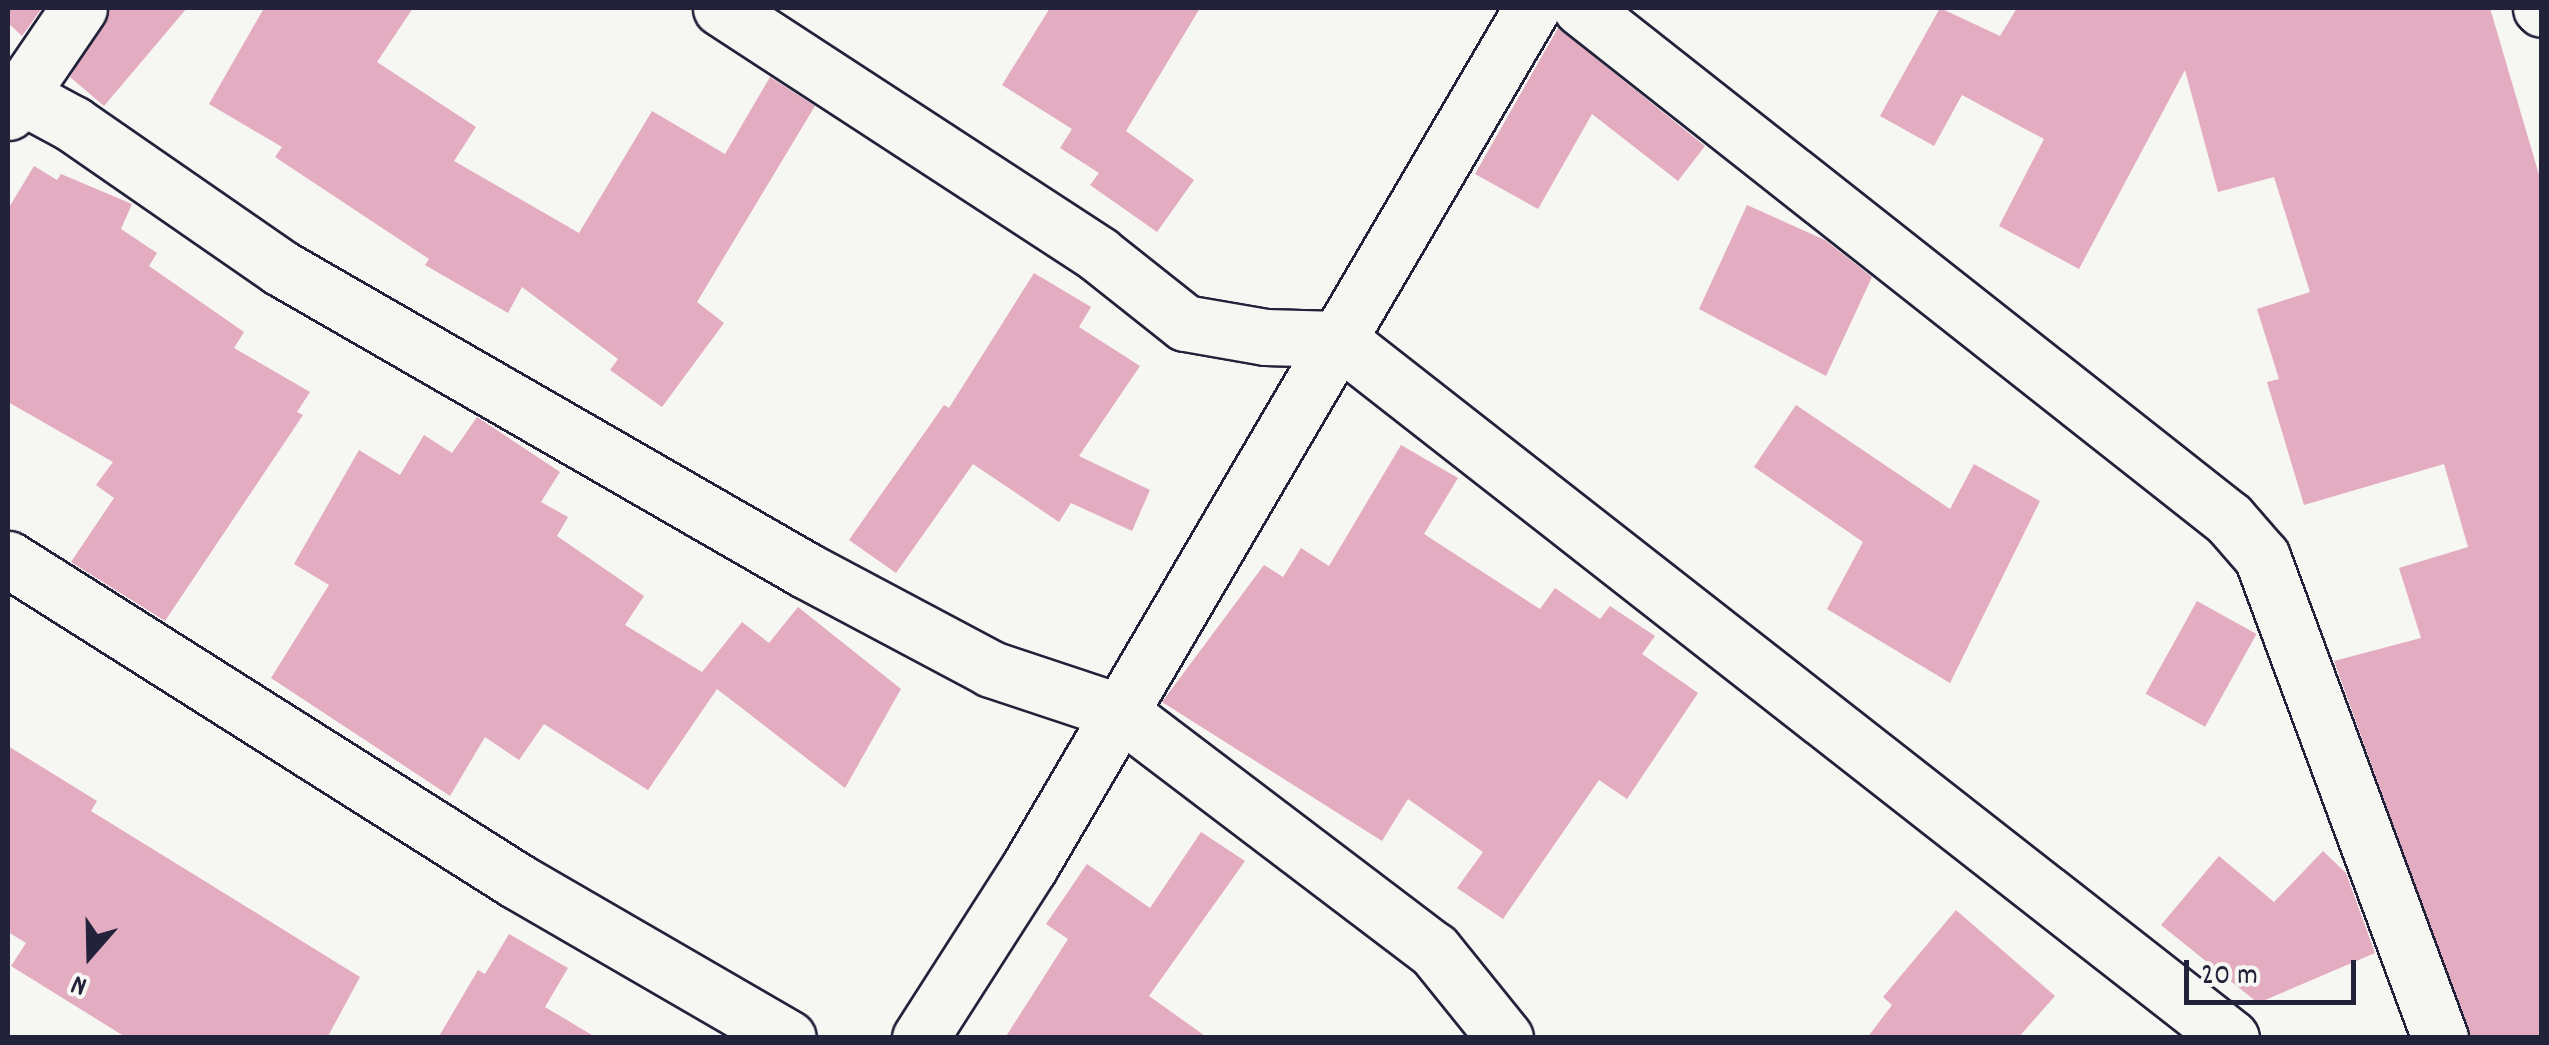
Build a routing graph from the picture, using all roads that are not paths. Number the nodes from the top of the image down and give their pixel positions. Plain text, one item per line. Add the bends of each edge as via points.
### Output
1 (79, 8) edge
2 (721, 8) edge
3 (1532, 8) edge
4 (1581, 8) edge
5 (11, 100) edge
6 (1338, 339) junction
7 (8, 559) edge
8 (1120, 712) junction
9 (788, 1038) edge
10 (920, 1038) edge
11 (1504, 1038) edge
12 (2230, 1038) edge
13 (2440, 1038) edge

1 - 5 street
2 - 6 street via 1098,254 1185,324
3 - 6 street
4 - 13 street via 2229,519 2262,557
5 - 8 street via 73,124 281,268 807,571 990,669
6 - 8 street
6 - 12 street
7 - 9 street via 517,881
8 - 10 street
8 - 11 street via 1434,950

